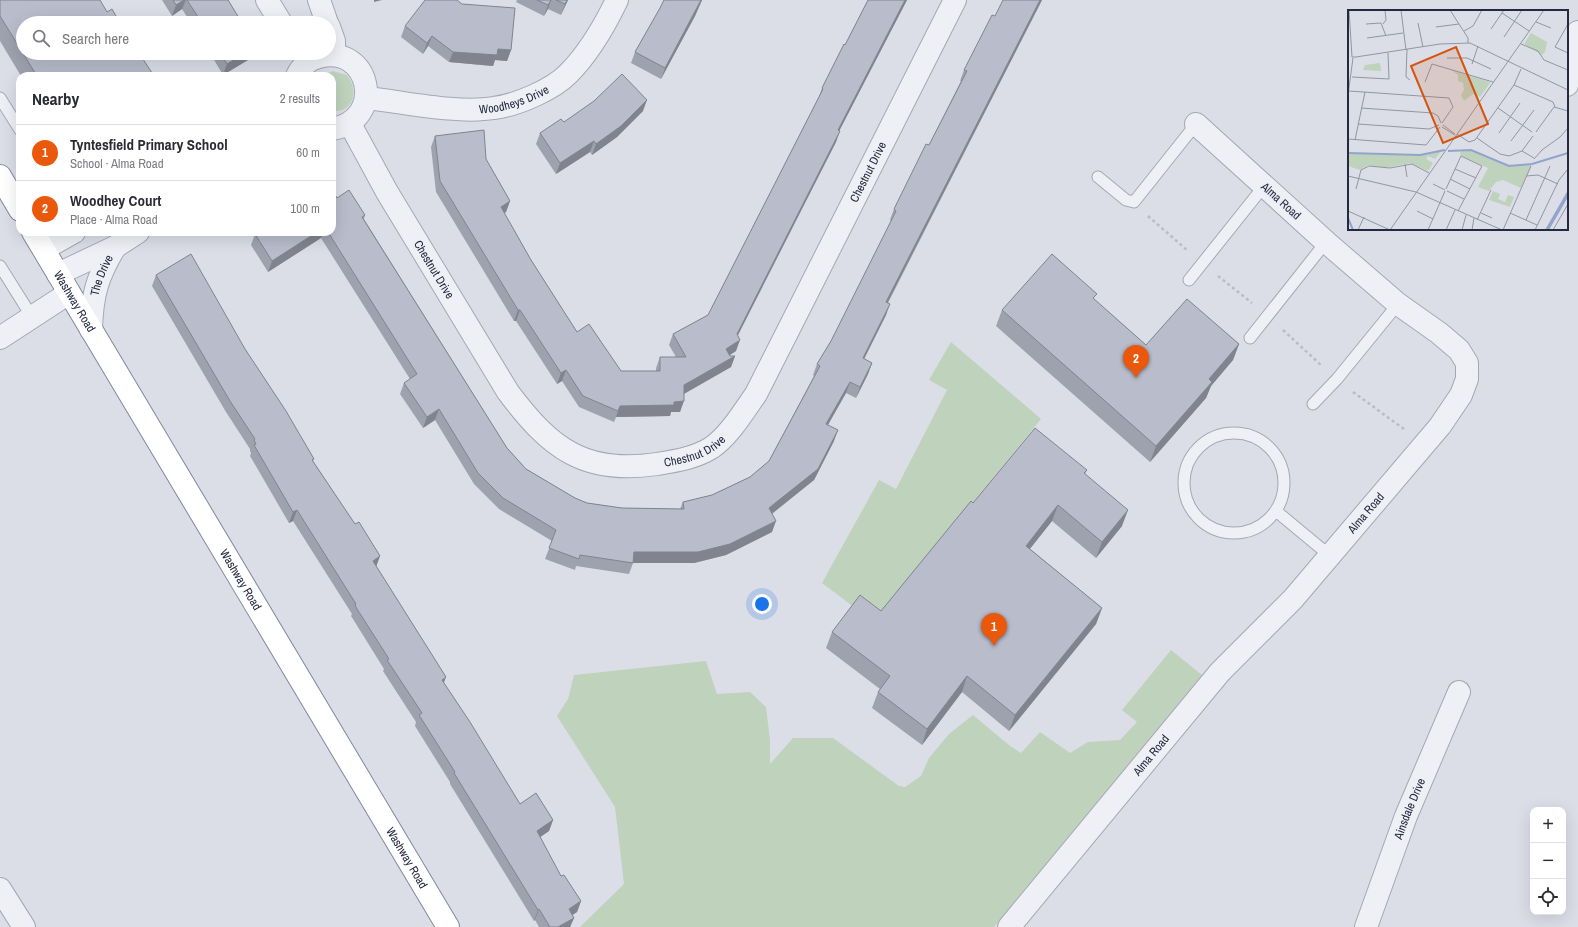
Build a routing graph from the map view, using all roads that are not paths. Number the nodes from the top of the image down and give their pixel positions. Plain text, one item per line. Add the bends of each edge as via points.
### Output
1 (267, 0) edge
2 (319, 0) edge
3 (617, 0) edge
4 (955, 0) edge
5 (277, 16) edge
6 (325, 16) edge
7 (1578, 32) edge
8 (336, 55) edge
9 (310, 60) edge
10 (301, 64) edge
11 (1568, 80) edge
12 (0, 98) edge
13 (367, 98) junction
14 (16, 124) edge
15 (1196, 124) joint
16 (341, 126) edge
17 (0, 176) edge
18 (1098, 177) dead end
19 (1264, 186) junction
20 (16, 203) edge
21 (58, 236) edge
22 (132, 236) edge
23 (38, 241) edge
24 (1326, 242) junction
25 (115, 247) junction
26 (0, 266) edge
27 (58, 274) junction
28 (1189, 280) dead end
29 (69, 293) junction
30 (1398, 304) junction
31 (32, 317) junction
32 (91, 330) junction
33 (0, 338) edge
34 (1250, 338) dead end
35 (1313, 404) dead end
36 (1276, 511) junction
37 (1329, 555) junction
38 (1459, 692) dead end
39 (0, 889) edge
40 (24, 927) edge
41 (448, 927) edge
42 (1009, 927) edge
43 (1366, 927) edge

1 - 5 street
2 - 6 street
3 - 13 street, Woodheys Drive via 590,46 568,74 542,92 494,108 457,109
4 - 16 street, Chestnut Drive via 756,394 736,423 712,447 691,457 670,462 636,467 604,466 572,454 531,422 500,379 387,192
7 - 11 street
8 - 13 street via 343,57 359,69 364,78
9 - 10 street
12 - 14 lane
13 - 16 street via 358,117
15 - 18 lane via 1134,202 1126,200
15 - 19 street, Alma Road
17 - 20 highway
19 - 24 street, Alma Road
19 - 28 lane
21 - 23 street
22 - 25 street, The Drive
23 - 27 highway, Washway Road
24 - 30 street, Alma Road
24 - 34 lane
25 - 27 street, The Drive
25 - 32 street, The Drive via 101,271 94,293
26 - 31 lane
27 - 29 highway, Washway Road
29 - 31 street
29 - 32 highway, Washway Road
30 - 35 lane via 1337,379
30 - 37 street, Alma Road via 1460,350 1467,363 1467,379 1461,395 1440,426
31 - 33 street
32 - 41 highway, Washway Road
36 - 36 lane via 1260,526 1239,533 1225,533 1209,527 1196,516 1187,502 1183,482 1186,466 1197,448 1216,435 1232,432 1248,434 1265,442 1275,452 1283,468 1285,485
36 - 37 lane
37 - 42 street, Alma Road via 1293,599 1220,672
38 - 43 street, Ainsdale Drive via 1406,816
39 - 40 street

